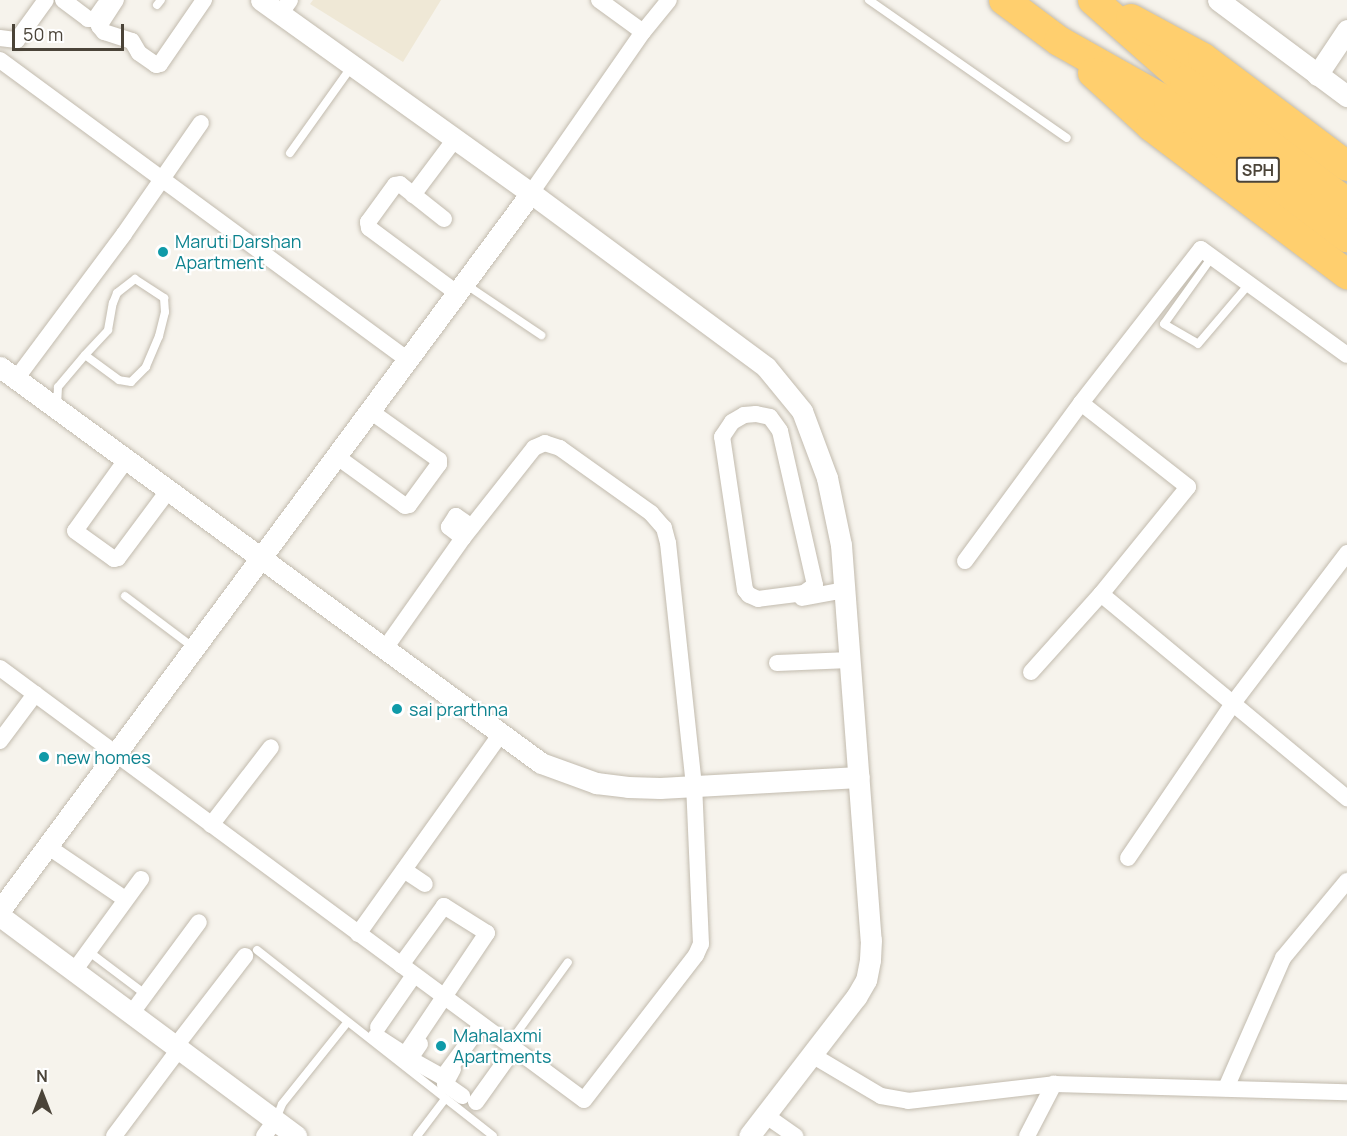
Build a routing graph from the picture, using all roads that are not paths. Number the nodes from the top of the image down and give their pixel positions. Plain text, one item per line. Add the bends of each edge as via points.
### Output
1 (46, 0) edge
2 (63, 0) edge
3 (108, 0) edge
4 (116, 0) edge
5 (204, 0) edge
6 (261, 0) edge
7 (599, 0) edge
8 (669, 0) edge
9 (869, 0) edge
10 (1004, 0) edge
11 (1094, 0) edge
12 (1218, 0) edge
13 (285, 7) edge
14 (1347, 30) edge
15 (643, 32) junction
16 (0, 38) edge
17 (1059, 41) junction
18 (0, 60) edge
19 (352, 66) junction
20 (1317, 75) junction
21 (1177, 92) junction
22 (1347, 96) edge
23 (201, 123) dead end
24 (1067, 138) dead end
25 (455, 139) junction
26 (290, 153) dead end
27 (1347, 166) edge
28 (160, 178) junction
29 (531, 194) junction
30 (413, 195) junction
31 (1347, 203) edge
32 (444, 219) dead end
33 (1347, 237) edge
34 (1212, 257) junction
35 (1347, 274) edge
36 (1249, 284) junction
37 (461, 288) junction
38 (541, 335) dead end
39 (85, 355) junction
40 (1347, 355) edge
41 (408, 360) junction
42 (5, 371) edge
43 (1081, 403) junction
44 (56, 409) junction
45 (370, 411) junction
46 (802, 411) junction
47 (780, 431) junction
48 (336, 456) junction
49 (126, 460) junction
50 (168, 491) junction
51 (260, 559) junction
52 (965, 561) dead end
53 (1345, 561) edge
54 (845, 590) junction
55 (1101, 594) junction
56 (125, 596) dead end
57 (789, 600) dead end
58 (194, 648) junction
59 (384, 650) junction
60 (850, 660) junction
61 (777, 663) dead end
62 (1031, 672) dead end
63 (3, 676) edge
64 (35, 694) junction
65 (1234, 702) junction
66 (500, 735) junction
67 (0, 741) edge
68 (271, 747) dead end
69 (115, 754) junction
70 (859, 777) junction
71 (694, 786) junction
72 (1347, 798) edge
73 (210, 825) junction
74 (47, 846) junction
75 (1128, 858) dead end
76 (404, 870) junction
77 (1347, 881) edge
78 (424, 884) dead end
79 (118, 895) junction
80 (443, 900) dead end
81 (0, 910) edge
82 (0, 916) edge
83 (358, 934) junction
84 (88, 951) junction
85 (251, 953) joint
86 (568, 962) dead end
87 (404, 967) junction
88 (70, 969) junction
89 (141, 991) junction
90 (447, 1000) junction
91 (128, 1012) junction
92 (347, 1023) junction
93 (483, 1026) junction
94 (511, 1047) junction
95 (177, 1048) junction
96 (812, 1054) junction
97 (1054, 1084) junction
98 (1226, 1088) junction
99 (1347, 1092) edge
100 (445, 1099) junction
101 (765, 1115) junction
102 (270, 1128) edge
103 (114, 1136) edge
104 (296, 1136) edge
105 (417, 1136) edge
106 (491, 1136) edge
107 (749, 1136) edge
108 (795, 1136) edge
109 (1027, 1136) edge

1 - 16 street via 17,40
2 - 3 street via 88,19 95,19
4 - 5 street via 99,26 104,32 132,41 139,53 156,65
6 - 13 street
7 - 15 street
8 - 15 street
9 - 24 lane
10 - 17 highway, SPH
11 - 21 highway, SPH
11 - 27 highway via 1203,58
12 - 20 street
13 - 19 street
14 - 20 street
15 - 29 street
17 - 21 highway, SPH
17 - 35 highway via 1151,126
18 - 28 street
19 - 25 street
19 - 26 lane
20 - 22 street
21 - 31 highway, SPH
21 - 33 highway, SPH
23 - 28 street
25 - 29 street
25 - 30 street
28 - 41 street
28 - 42 street via 124,234
29 - 37 street
29 - 46 street via 766,367
30 - 32 street
30 - 37 street via 395,185 368,222 369,228
34 - 36 street
34 - 36 lane via 1164,324 1198,344
34 - 43 street via 1201,249
36 - 40 street
37 - 38 lane
37 - 41 street
39 - 39 lane via 108,330 117,293 135,279 164,298 159,336 146,367 131,382 119,380
39 - 44 lane via 58,387
41 - 45 street
42 - 44 street
43 - 52 street
43 - 55 street via 1188,487
44 - 49 street
45 - 48 street
45 - 48 street via 439,460 409,505 405,506
46 - 47 street
46 - 54 street via 829,487
47 - 47 street via 770,417 744,415 732,422 722,436 740,570 745,590 758,599 804,593 815,585
48 - 51 street
49 - 50 street
49 - 50 street via 75,531 118,558
50 - 51 street
51 - 58 street
51 - 59 street
53 - 65 street
54 - 57 street
54 - 60 street
55 - 62 street
55 - 65 street
56 - 58 lane
58 - 69 street
59 - 66 street
59 - 71 street via 534,448 545,442 560,448 651,513 664,528
60 - 61 street
60 - 70 street
63 - 64 street
64 - 67 street
64 - 69 street
65 - 72 street
65 - 75 street
66 - 71 street via 541,763 596,783 628,787
66 - 76 street
68 - 73 street
69 - 73 street
69 - 74 street
70 - 71 street
70 - 96 street via 872,940 870,960 866,980 856,997
71 - 94 street via 702,934 696,955 584,1100
73 - 83 street
74 - 79 street
74 - 81 street
76 - 78 street
76 - 83 street
77 - 98 street via 1283,958
79 - 84 street via 137,876
79 - 88 street
80 - 87 street
82 - 88 street
83 - 87 street
84 - 88 street
84 - 89 lane
85 - 92 lane
85 - 95 street
86 - 94 lane
87 - 90 street
87 - 90 street via 377,1032 405,1055
87 - 90 street via 444,906 487,933
88 - 91 street
89 - 91 street
89 - 91 street via 196,922
90 - 93 street
90 - 93 street via 412,1060 443,1077
91 - 95 street
92 - 100 lane
92 - 102 lane via 282,1104
93 - 94 street
93 - 94 street via 445,1084 469,1099
95 - 102 street
95 - 103 street
96 - 97 street via 881,1096 908,1101
96 - 101 street
97 - 98 street
97 - 109 street
98 - 99 street
100 - 105 lane
100 - 106 lane
101 - 107 street
101 - 108 street
102 - 104 street

